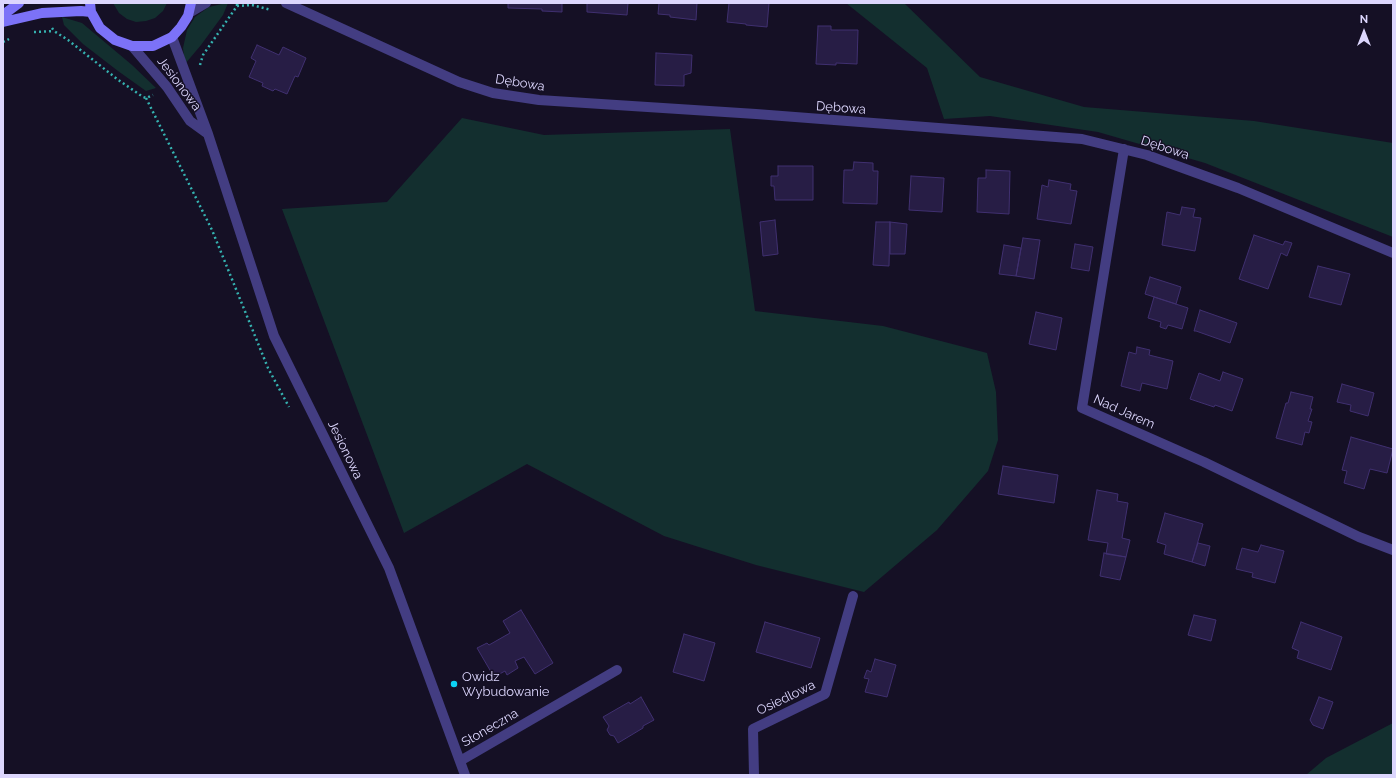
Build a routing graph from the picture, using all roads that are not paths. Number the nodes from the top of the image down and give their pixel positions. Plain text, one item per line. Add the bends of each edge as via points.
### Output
1 (19, 3) edge
2 (192, 3) edge
3 (206, 3) edge
4 (286, 3) edge
5 (90, 8) edge
6 (189, 13) junction
7 (3, 16) edge
8 (3, 22) edge
9 (172, 37) junction
10 (132, 46) junction
11 (208, 134) junction
12 (1124, 149) junction
13 (1393, 253) edge
14 (1393, 550) edge
15 (853, 596) dead end
16 (617, 670) dead end
17 (460, 760) junction
18 (465, 775) edge
19 (754, 775) edge

1 - 7 street
2 - 6 street
3 - 6 street
4 - 12 street, Dębowa via 459,82 493,93 539,100 1082,139
5 - 8 street via 81,11 42,13
5 - 10 street via 100,28 114,40
6 - 9 street
9 - 10 street via 153,46
9 - 11 street, Jesionowa
10 - 11 street, Jesionowa via 167,87 190,121
11 - 17 street, Jesionowa via 274,336 389,568
12 - 13 street, Dębowa via 1238,188
12 - 14 street, Nad Jarem via 1082,408
15 - 19 street, Osiedlowa via 825,694 753,729
16 - 17 street, Słoneczna
17 - 18 street, Jesionowa

